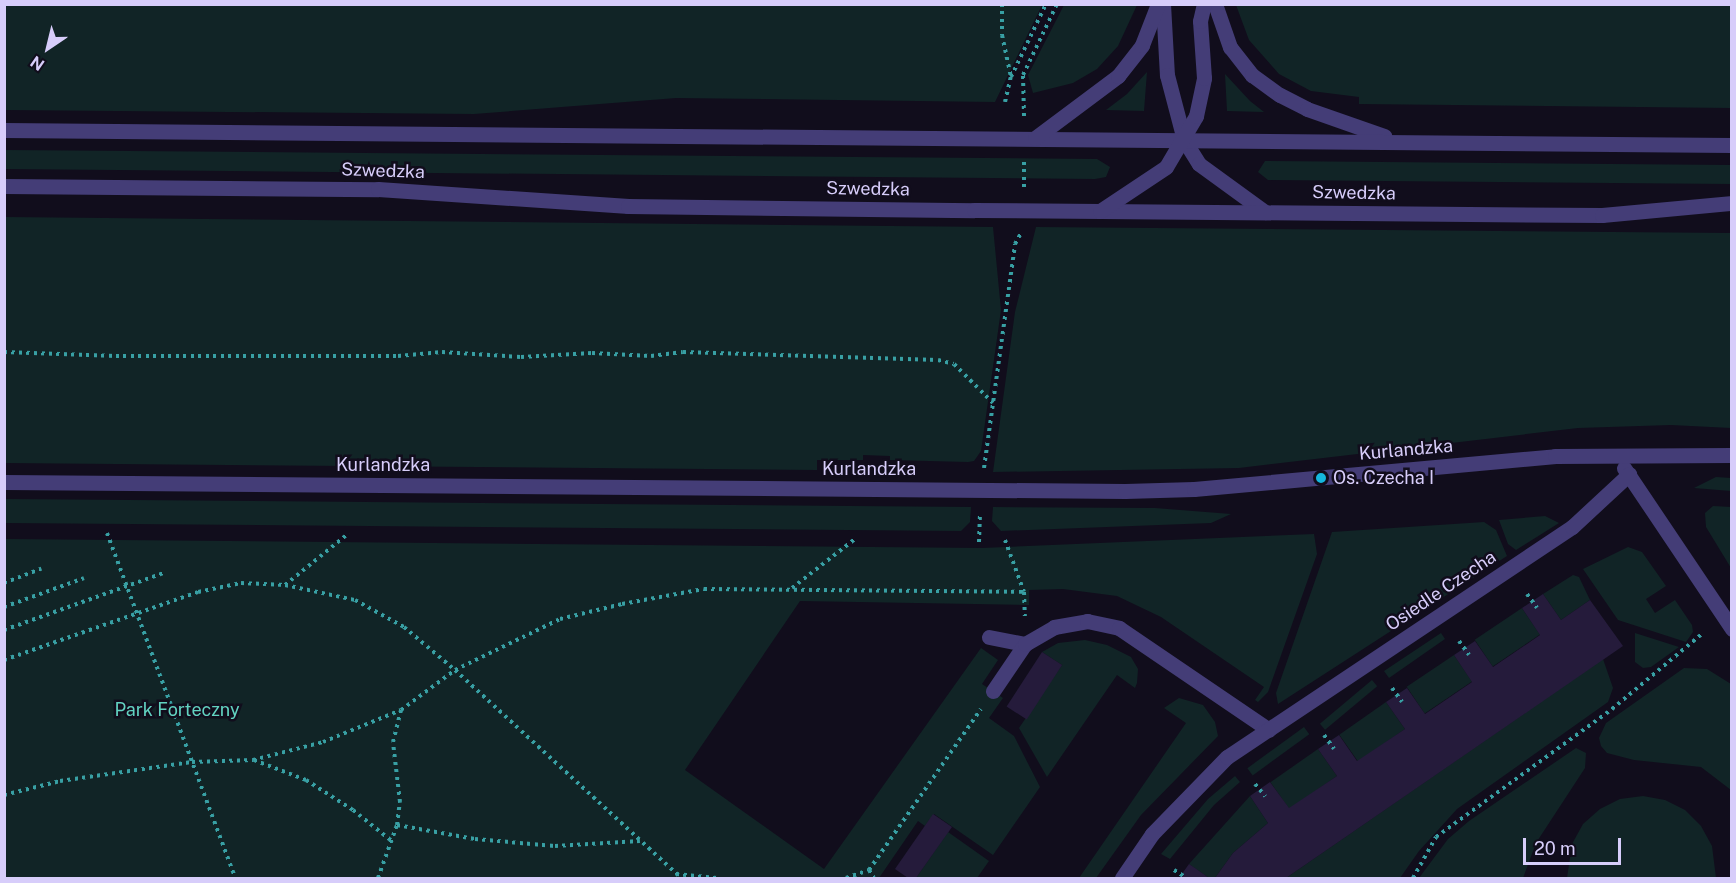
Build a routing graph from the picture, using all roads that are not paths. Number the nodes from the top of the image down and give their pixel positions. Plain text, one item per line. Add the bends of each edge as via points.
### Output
1 (1158, 4) edge
2 (1163, 4) edge
3 (1204, 4) edge
4 (1215, 4) edge
5 (4, 130) edge
6 (1029, 138) junction
7 (1184, 140) junction
8 (1404, 141) junction
9 (1731, 145) edge
10 (4, 186) edge
11 (1731, 203) edge
12 (1100, 211) junction
13 (1265, 212) junction
14 (1731, 455) edge
15 (1615, 456) junction
16 (1629, 474) junction
17 (4, 482) edge
18 (1731, 629) edge
19 (989, 637) dead end
20 (1025, 644) junction
21 (993, 691) road end
22 (1269, 730) junction
23 (1122, 879) edge

1 - 6 street via 1142,45 1118,76
2 - 7 street via 1167,75
3 - 7 street via 1200,21 1202,100
4 - 8 street via 1230,47 1252,75 1272,90 1326,117
5 - 6 street, Szwedzka
6 - 7 street, Szwedzka
7 - 8 street, Szwedzka
7 - 12 street via 1166,166
7 - 13 street via 1199,164
8 - 9 street, Szwedzka
10 - 12 street, Szwedzka via 378,189 628,206
11 - 13 street, Szwedzka via 1602,215
12 - 13 street, Szwedzka
14 - 15 street, Kurlandzka
15 - 16 street
15 - 17 street, Kurlandzka via 1555,456 1194,489 1125,491
16 - 18 street
16 - 22 street, Osiedle Czecha via 1572,526
19 - 20 street
20 - 21 street
20 - 22 street via 1054,627 1087,621 1119,628
22 - 23 street, Osiedle Czecha via 1227,757 1152,834

